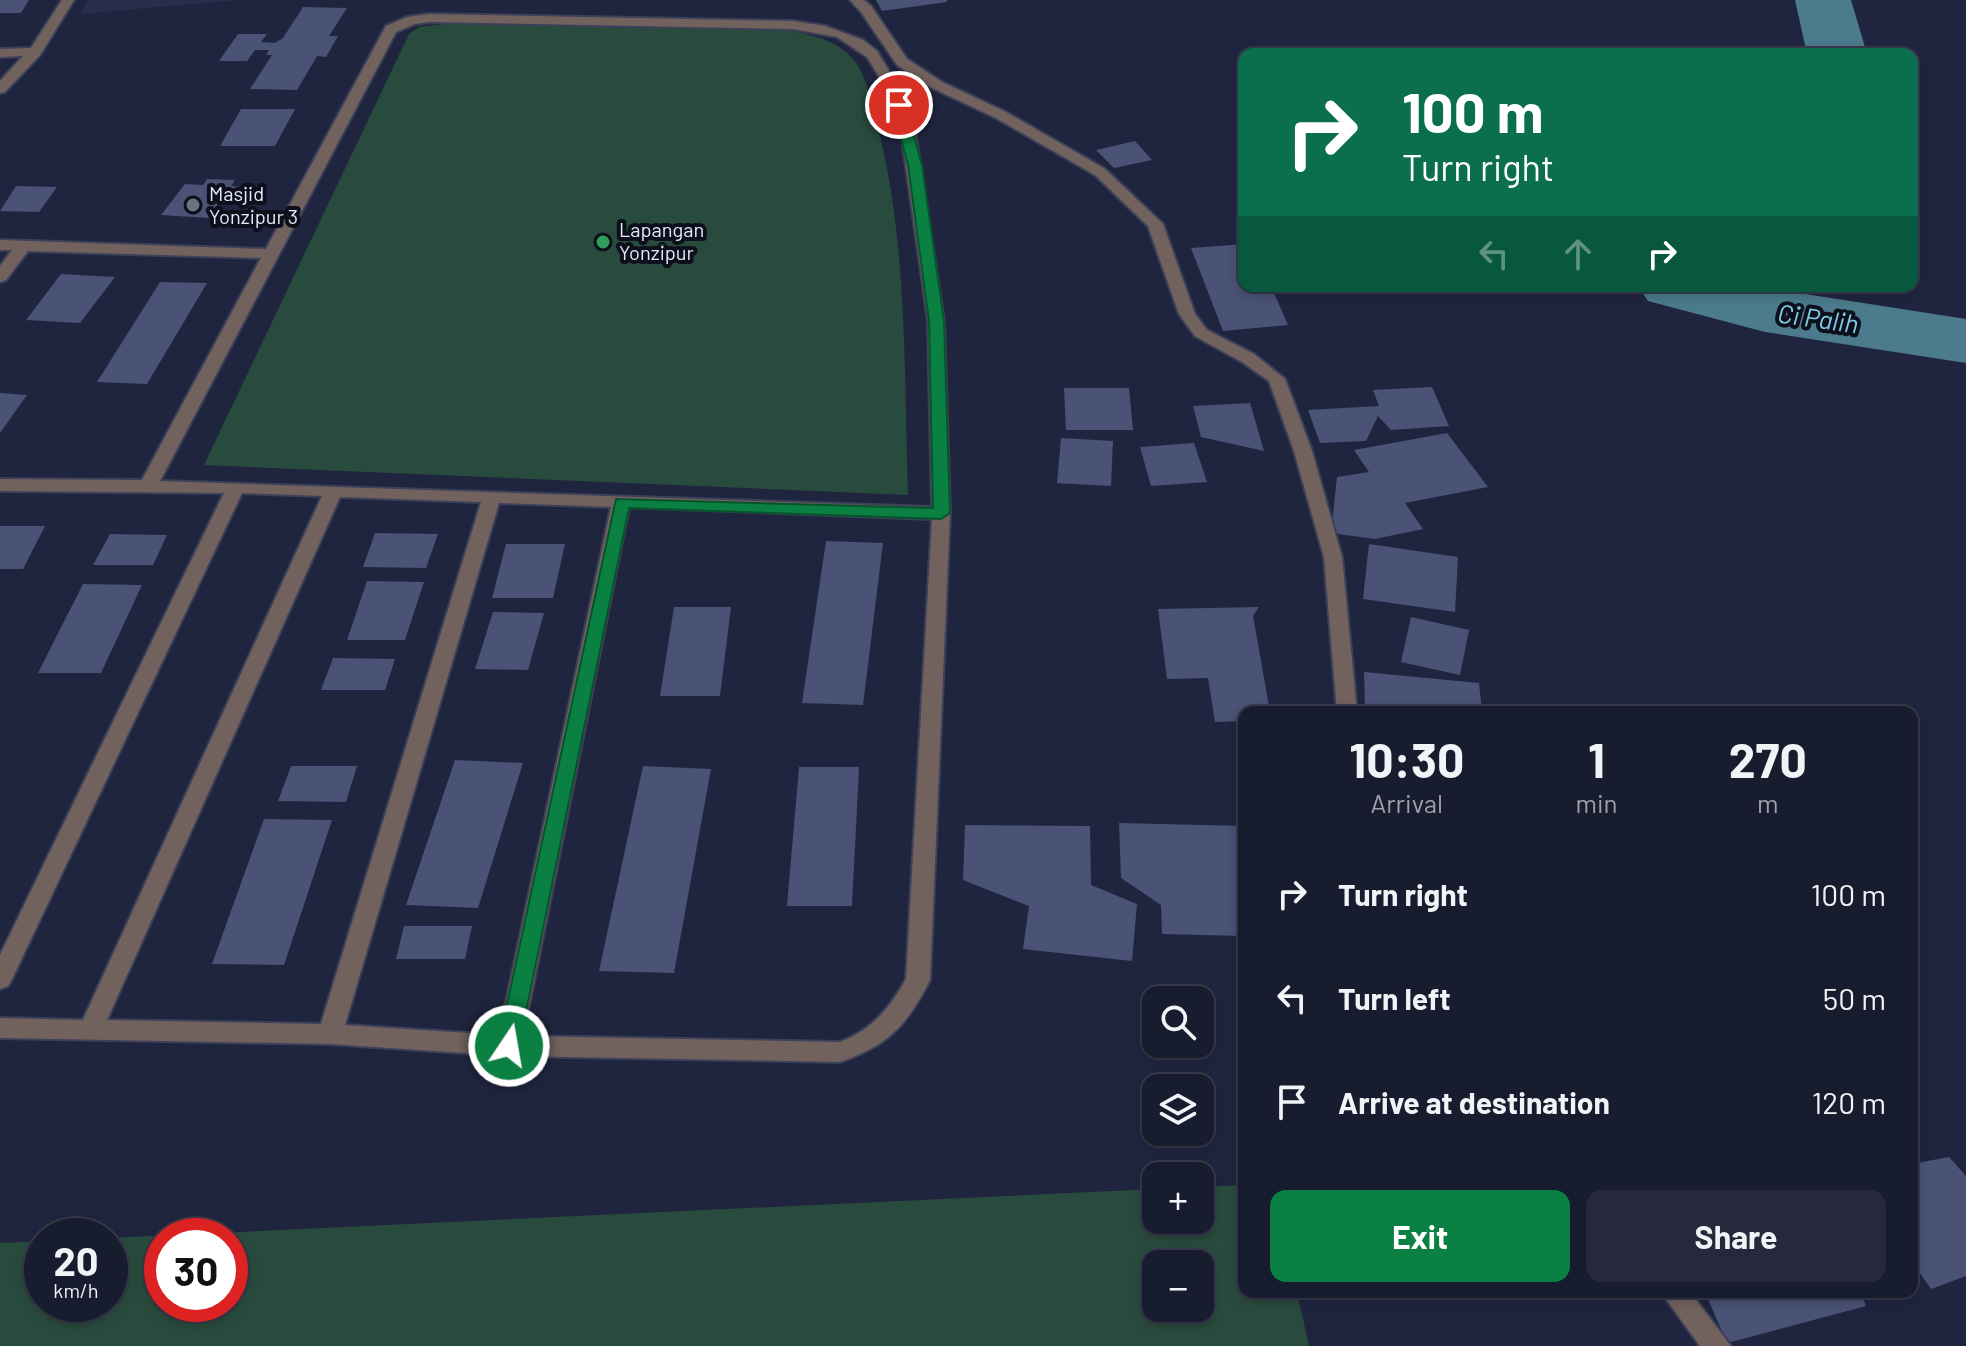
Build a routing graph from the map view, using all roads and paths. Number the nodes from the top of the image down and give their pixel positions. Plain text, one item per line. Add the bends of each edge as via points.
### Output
1 (68, 0) edge
2 (856, 0) edge
3 (35, 52) junction
4 (0, 53) edge
5 (0, 89) edge
6 (0, 245) edge
7 (24, 245) junction
8 (274, 254) junction
9 (0, 277) edge
10 (0, 485) edge
11 (148, 486) junction
12 (236, 487) junction
13 (333, 491) junction
14 (492, 497) junction
15 (621, 502) junction
16 (941, 513) junction
17 (1346, 706) edge
18 (0, 979) edge
19 (0, 1028) edge
20 (91, 1029) junction
21 (330, 1034) junction
22 (509, 1046) junction
23 (1679, 1298) edge
24 (1717, 1346) edge

1 - 3 street
2 - 17 street via 902,62 1100,172 1155,224 1187,314 1201,333 1277,379 1333,557
3 - 4 street
3 - 5 street
6 - 7 street
7 - 8 street
7 - 9 street
8 - 11 street
8 - 16 street via 387,34 398,25 444,18 793,25 839,32 874,55 899,105 915,165 936,321
10 - 11 street
11 - 12 street
12 - 13 street
12 - 18 street
13 - 14 street
13 - 20 street
14 - 15 street
14 - 21 street
15 - 16 street
15 - 22 street
16 - 22 street via 918,980 889,1027 840,1052
19 - 20 street
20 - 21 street
21 - 22 street
23 - 24 street

